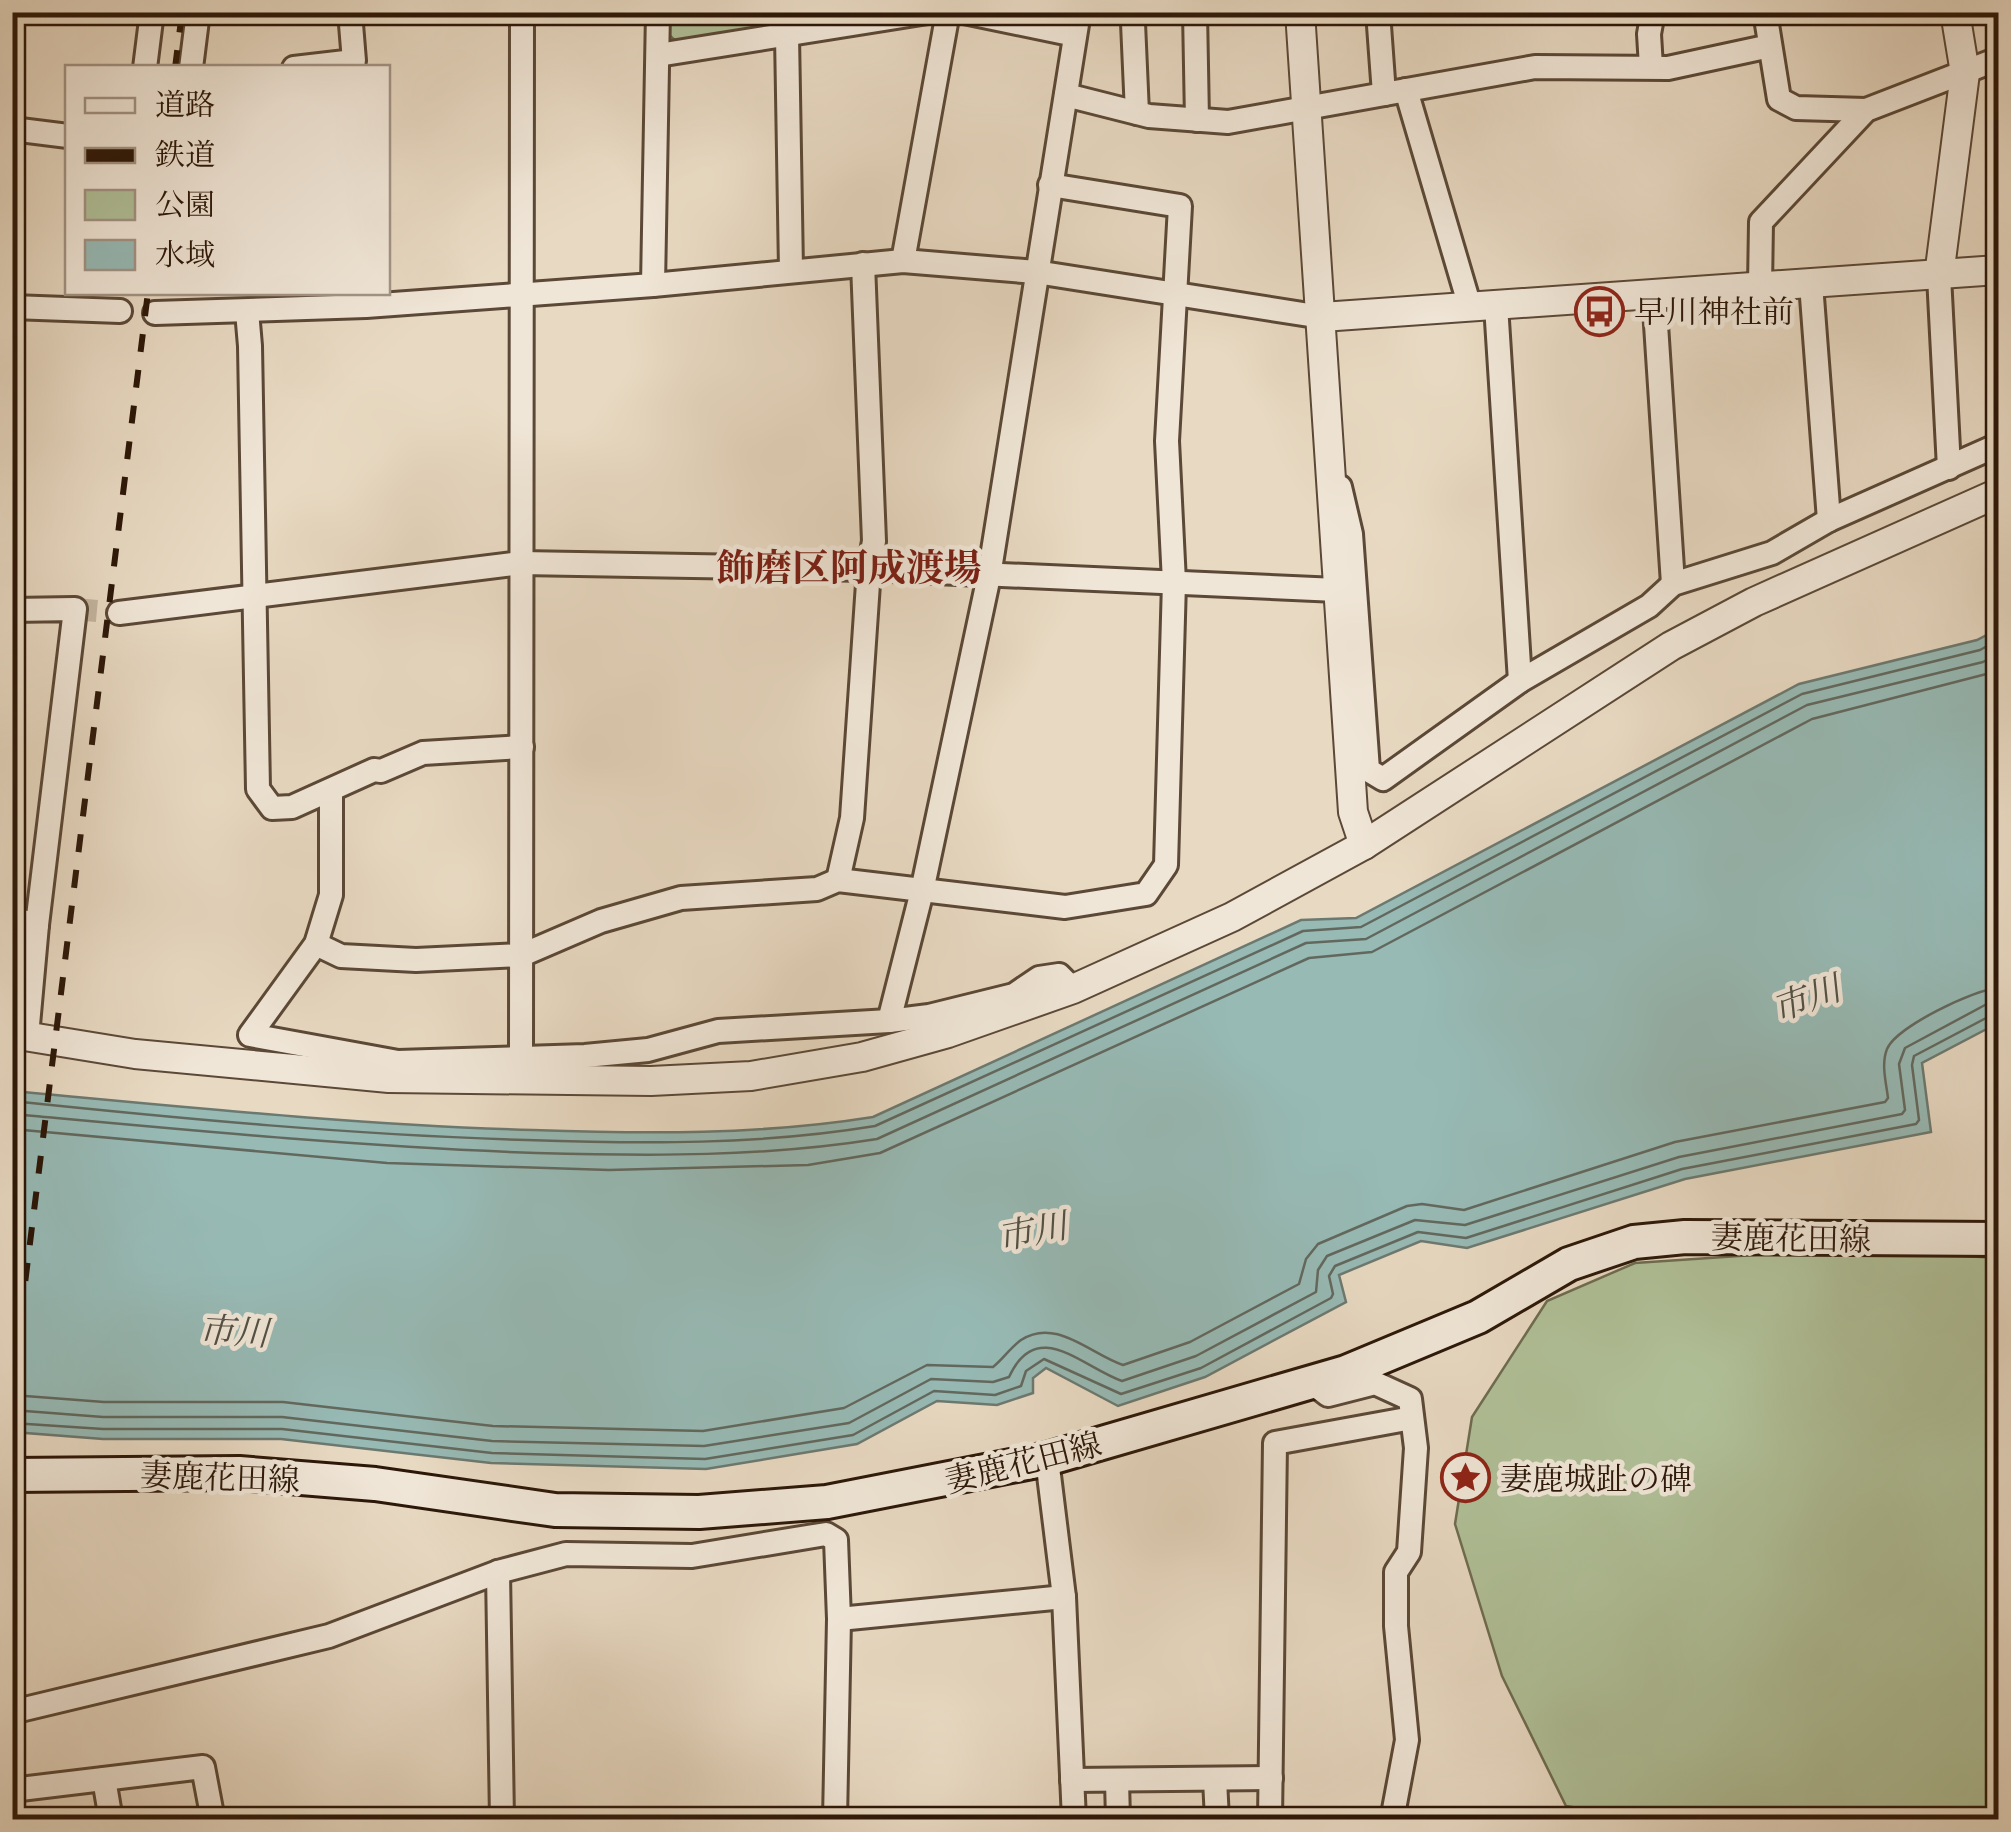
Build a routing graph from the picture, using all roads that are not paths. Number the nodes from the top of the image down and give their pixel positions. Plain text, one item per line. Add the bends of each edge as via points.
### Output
1 (152, 12) edge
2 (198, 12) edge
3 (350, 12) edge
4 (522, 12) edge
5 (658, 12) edge
6 (928, 12) edge
7 (948, 12) edge
8 (964, 12) edge
9 (1194, 12) edge
10 (1300, 12) edge
11 (1378, 12) edge
12 (1653, 12) edge
13 (1765, 12) edge
14 (1955, 12) edge
15 (1133, 23) dead end
16 (1077, 24) edge
17 (788, 34) junction
18 (1770, 46) junction
19 (658, 55) junction
20 (1998, 60) edge
21 (145, 65) edge
22 (191, 65) edge
23 (320, 65) edge
24 (1651, 68) junction
25 (1965, 73) junction
26 (1395, 92) junction
27 (1066, 95) junction
28 (1306, 108) junction
29 (1866, 110) junction
30 (1137, 113) junction
31 (1197, 120) junction
32 (12, 129) edge
33 (65, 136) edge
34 (1050, 185) junction
35 (903, 261) junction
36 (863, 264) junction
37 (791, 270) junction
38 (1998, 270) edge
39 (1036, 272) junction
40 (1939, 276) junction
41 (1811, 284) junction
42 (653, 285) junction
43 (1760, 287) junction
44 (520, 293) junction
45 (1654, 294) junction
46 (1175, 295) junction
47 (1483, 306) junction
48 (12, 307) edge
49 (247, 311) junction
50 (120, 312) dead end
51 (155, 313) dead end
52 (1322, 318) junction
53 (1325, 420) junction
54 (1998, 445) edge
55 (1948, 468) junction
56 (1998, 492) edge
57 (1830, 520) junction
58 (521, 563) junction
59 (869, 570) junction
60 (989, 576) junction
61 (1174, 582) junction
62 (1674, 584) junction
63 (1337, 590) junction
64 (254, 595) junction
65 (12, 610) edge
66 (118, 613) tunnel mouth
67 (1520, 680) junction
68 (522, 747) junction
69 (331, 790) junction
70 (1364, 845) junction
71 (838, 880) junction
72 (922, 891) junction
73 (12, 918) edge
74 (36, 926) junction
75 (316, 944) junction
76 (522, 955) junction
77 (1073, 988) junction
78 (889, 1021) junction
79 (20, 1035) edge
80 (521, 1060) junction
81 (394, 1070) junction
82 (1998, 1239) edge
83 (1311, 1382) junction
84 (1412, 1418) junction
85 (1047, 1459) junction
86 (12, 1475) edge
87 (498, 1572) junction
88 (1064, 1596) junction
89 (839, 1619) junction
90 (12, 1712) edge
91 (1270, 1778) junction
92 (104, 1779) junction
93 (1215, 1779) junction
94 (1072, 1780) junction
95 (1117, 1780) junction
96 (12, 1790) edge
97 (111, 1820) edge
98 (213, 1820) edge
99 (502, 1820) edge
100 (835, 1820) edge
101 (1074, 1820) edge
102 (1118, 1820) edge
103 (1217, 1820) edge
104 (1270, 1820) edge
105 (1392, 1820) edge

1 - 21 street
2 - 22 street
3 - 23 street via 354,61
4 - 44 street
5 - 19 street
6 - 17 street
7 - 35 street
8 - 16 street
9 - 31 street
10 - 28 street
11 - 26 street
12 - 24 street
13 - 18 street
14 - 25 street
15 - 30 street
16 - 27 street
17 - 19 street
17 - 37 street
18 - 24 street
18 - 29 street via 1778,99 1796,108
19 - 42 street
20 - 25 street
24 - 26 street via 1534,66
25 - 29 street
25 - 40 street
26 - 28 street
26 - 47 street
27 - 30 street
27 - 34 street
28 - 31 street via 1228,122
28 - 52 street
29 - 43 street via 1761,222
30 - 31 street
32 - 33 street
34 - 39 street
34 - 46 street via 1180,206
35 - 36 street
35 - 39 street
36 - 37 street
36 - 59 street via 874,541
37 - 42 street
38 - 40 street
39 - 46 street
39 - 60 street
40 - 41 street
40 - 55 street
41 - 43 street
41 - 57 street
42 - 44 street
43 - 45 street
44 - 49 street
44 - 58 street
45 - 47 street
45 - 62 street
46 - 52 street
46 - 61 street via 1167,442
47 - 52 street
47 - 67 street
48 - 50 street
49 - 51 street
49 - 64 street
52 - 53 street
53 - 63 street
53 - 67 street via 1351,534 1368,770 1382,779
54 - 55 street
55 - 57 street
56 - 70 street via 1671,646
57 - 62 street via 1772,553
58 - 59 street
58 - 64 street
58 - 68 street
59 - 60 street
59 - 71 street via 852,818
60 - 61 street
60 - 72 street
61 - 63 street
61 - 72 street via 1166,866 1146,894 1065,907
62 - 67 street via 1649,606
63 - 70 street via 1353,812
64 - 66 street
64 - 69 street via 258,790 272,808
65 - 74 street via 75,609
68 - 69 street via 423,753
68 - 76 street
69 - 75 street via 331,894
70 - 77 street via 1232,917
71 - 72 street
71 - 76 street via 817,889 681,898 601,921
72 - 78 street
73 - 74 street
74 - 79 street
75 - 76 street via 341,956
75 - 81 street via 250,1035
76 - 80 street
77 - 78 street via 1059,975 1039,978 1014,995
77 - 81 street via 862,1057 752,1076 651,1081
78 - 80 street via 718,1031 648,1050
79 - 81 street via 135,1054
80 - 81 street
82 - 83 main road, 妻鹿花田線 via 1634,1242 1569,1264 1478,1318 1401,1352
83 - 84 street via 1328,1395 1376,1384 1410,1399
83 - 85 main road, 妻鹿花田線
84 - 91 street via 1275,1443
84 - 105 street via 1409,1552 1396,1572 1407,1740
85 - 86 main road, 妻鹿花田線 via 827,1502 654,1513 555,1510 239,1473
85 - 88 street
87 - 89 street via 566,1554 692,1556 826,1534 836,1540
87 - 90 street via 329,1636
87 - 99 street
88 - 89 street
88 - 94 street
89 - 100 street
91 - 93 street
91 - 104 street
92 - 96 street
92 - 97 street
92 - 98 street via 203,1767
93 - 95 street
93 - 103 street
94 - 95 street
94 - 101 street
95 - 102 street

